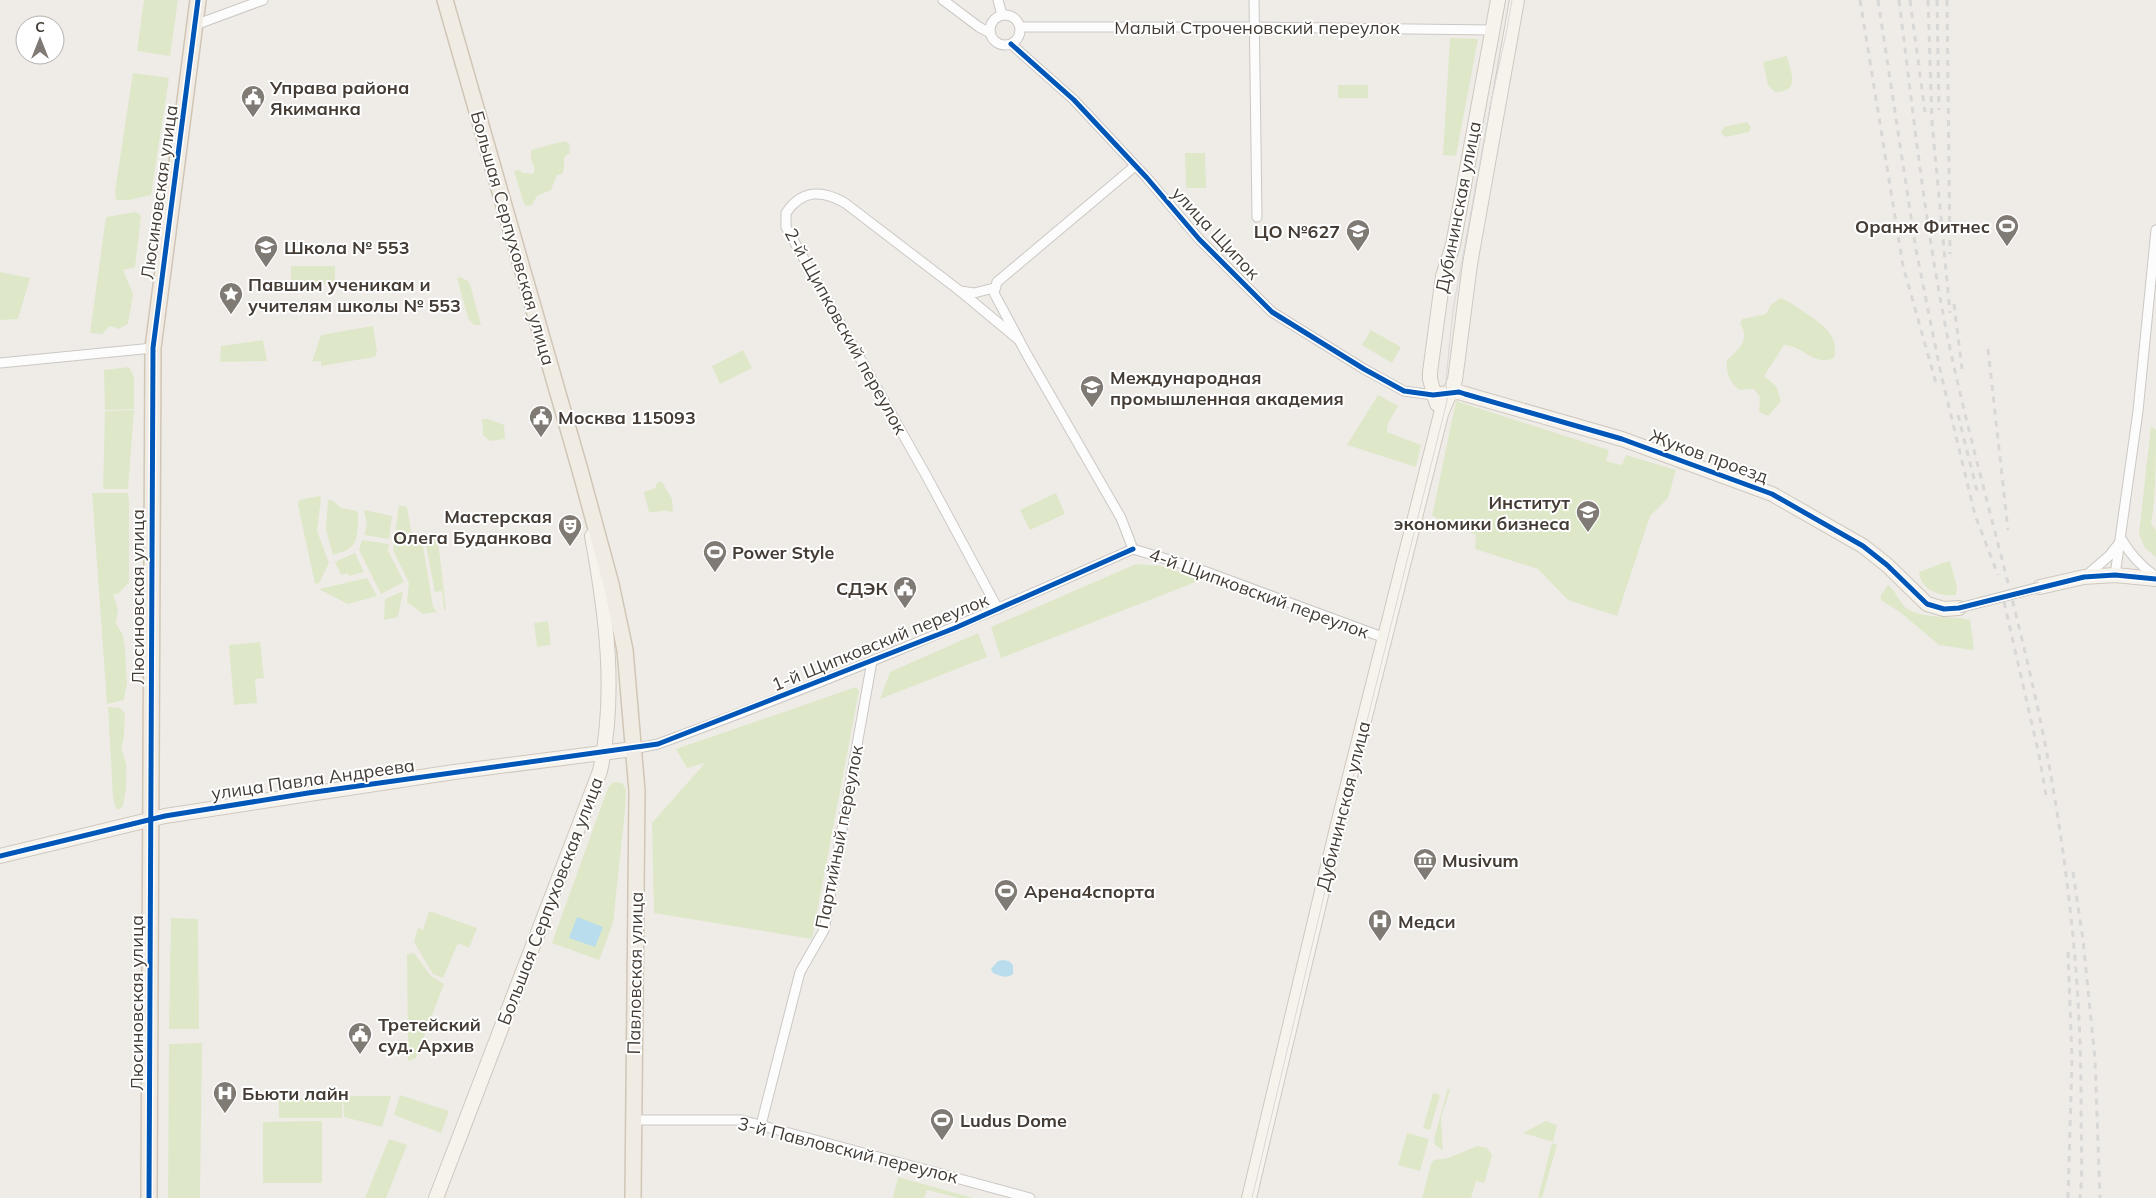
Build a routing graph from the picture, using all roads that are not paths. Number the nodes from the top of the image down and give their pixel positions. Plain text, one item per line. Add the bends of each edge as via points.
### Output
1 (198, 0) edge
2 (263, 0) edge
3 (445, 0) edge
4 (943, 0) edge
5 (998, 0) edge
6 (1254, 0) edge
7 (1498, 0) edge
8 (1517, 0) edge
9 (1002, 15) junction
10 (195, 25) junction
11 (1254, 27) junction
12 (1021, 28) junction
13 (1493, 30) junction
14 (990, 33) junction
15 (1011, 44) junction
16 (1135, 166) junction
17 (1257, 217) dead end
18 (2156, 230) edge
19 (994, 288) junction
20 (960, 291) junction
21 (1019, 340) junction
22 (153, 348) junction
23 (0, 363) edge
24 (1455, 392) junction
25 (1433, 395) junction
26 (1440, 414) junction
27 (581, 475) junction
28 (2122, 540) junction
29 (1133, 549) junction
30 (2115, 575) junction
31 (2084, 577) junction
32 (2156, 578) edge
33 (2040, 587) joint
34 (1959, 608) joint
35 (998, 609) junction
36 (1385, 638) junction
37 (872, 661) junction
38 (633, 749) junction
39 (604, 753) junction
40 (150, 820) junction
41 (0, 856) edge
42 (633, 1120) junction
43 (761, 1125) junction
44 (149, 1198) edge
45 (436, 1198) edge
46 (633, 1198) edge
47 (1030, 1198) edge
48 (1250, 1198) edge

1 - 10 main road, Люсиновская улица
2 - 10 street
3 - 27 main road, Большая Серпуховская улица
4 - 14 street
5 - 9 street
6 - 11 street
7 - 13 street, Дубининская улица
8 - 24 street, Дубининская улица via 1470,264
9 - 12 street via 1016,18
9 - 14 street via 991,24
10 - 22 main road, Люсиновская улица
11 - 12 street, Малый Строченовский переулок
11 - 13 street, Малый Строченовский переулок
11 - 17 street
12 - 15 street via 1019,38
13 - 25 street, Дубининская улица via 1453,245 1443,276 1430,372
14 - 15 street via 998,44
15 - 16 street, улица Щипок via 1064,90
16 - 19 street via 997,282
16 - 25 street, улица Щипок via 1199,239 1272,312 1404,391
18 - 28 street
19 - 20 street via 974,293
19 - 21 street via 995,296
20 - 21 street, 2-й Щипковский переулок
20 - 35 street, 2-й Щипковский переулок via 834,197 818,193 808,196 786,213 786,227
21 - 29 street via 1121,518
22 - 23 street
22 - 40 main road, Люсиновская улица
24 - 25 street
24 - 26 street, Дубининская улица
24 - 34 street, Жуков проезд via 1622,439 1772,494 1863,546 1887,565 1920,600 1944,609
25 - 26 street, Дубининская улица
26 - 36 street, Дубининская улица
27 - 38 main road, Большая Серпуховская улица via 624,640
27 - 39 street, Большая Серпуховская улица via 603,605 608,691
28 - 30 street
28 - 31 street
28 - 32 street via 2140,566
29 - 35 street, 1-й Щипковский переулок
29 - 36 street, 4-й Щипковский переулок via 1193,567
30 - 31 street, Жуков проезд
30 - 32 street, Жуков проезд
31 - 33 street, Жуков проезд
33 - 34 street, Жуков проезд, bridge
35 - 37 street, 1-й Щипковский переулок
36 - 48 street, Дубининская улица
37 - 38 street, 1-й Щипковский переулок via 662,743
37 - 43 street, Партийный переулок via 824,930 800,972
38 - 39 street, улица Павла Андреева
38 - 42 main road, Павловская улица via 636,804
39 - 40 street, улица Павла Андреева via 282,797
39 - 45 street, Большая Серпуховская улица via 595,786
40 - 41 street, улица Павла Андреева
40 - 44 main road, Люсиновская улица
42 - 43 street, 3-й Павловский переулок via 741,1120
42 - 46 main road, Павловская улица
43 - 47 street, 3-й Павловский переулок

